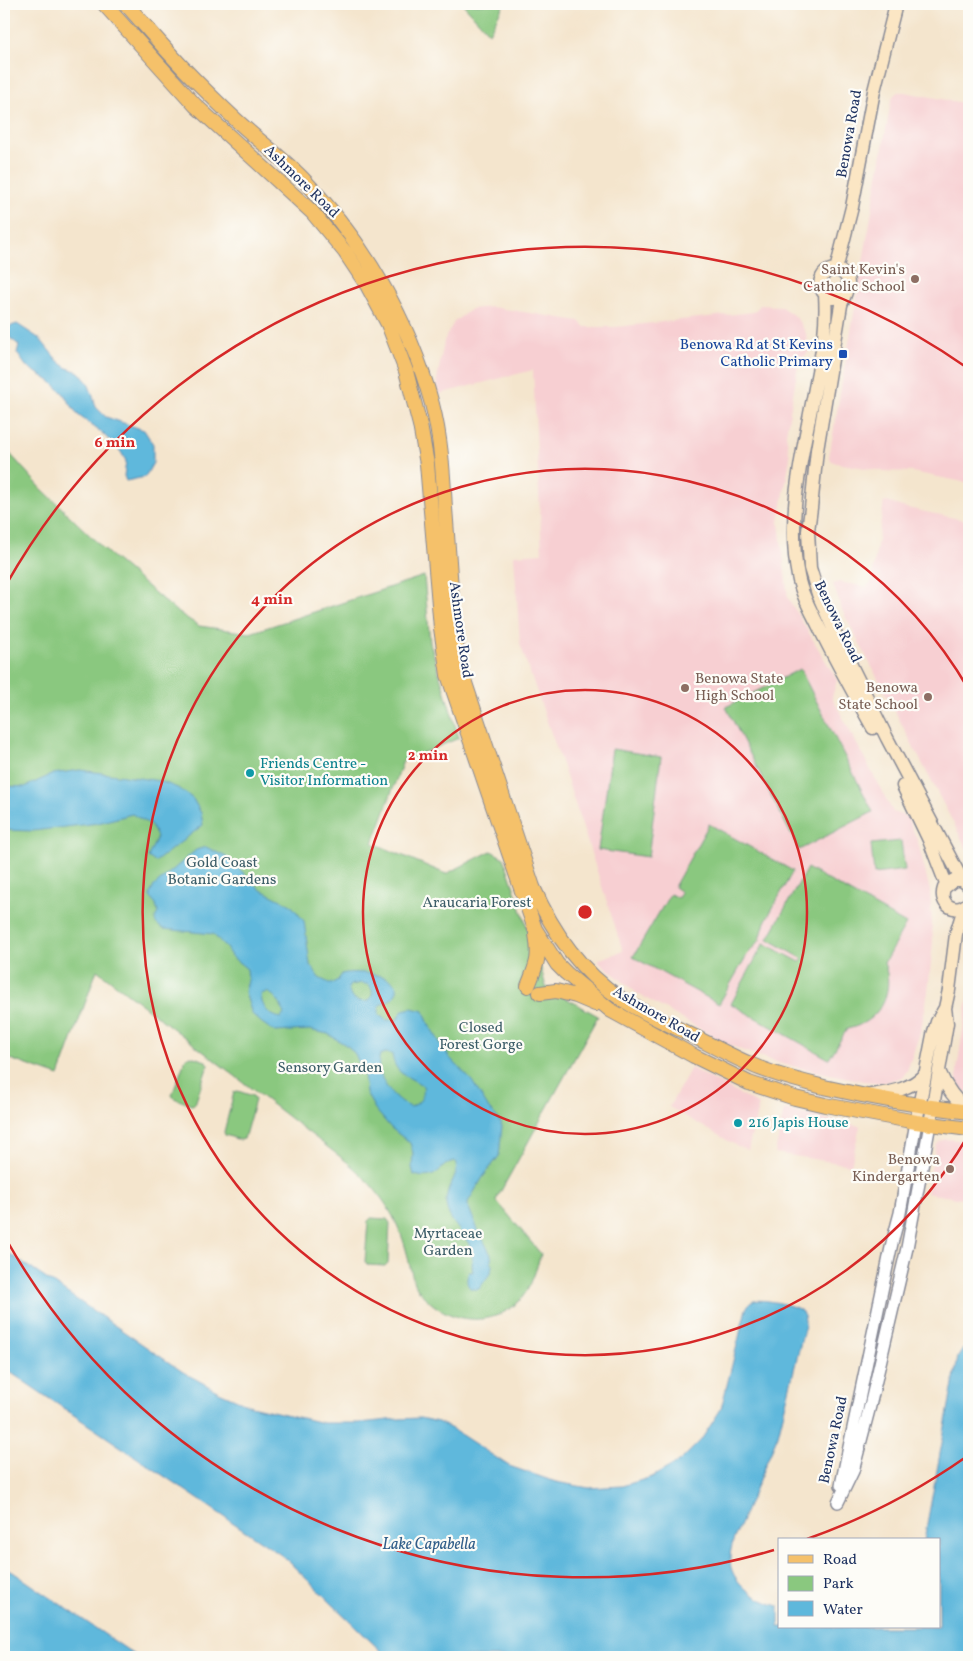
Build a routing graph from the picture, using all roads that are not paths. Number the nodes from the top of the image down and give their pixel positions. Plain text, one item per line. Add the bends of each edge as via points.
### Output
1 (104, 4) edge
2 (126, 4) edge
3 (896, 4) edge
4 (836, 270) junction
5 (844, 293) junction
6 (825, 294) junction
7 (966, 883) edge
8 (946, 884) junction
9 (962, 906) edge
10 (535, 929) junction
11 (945, 1008) junction
12 (610, 1010) junction
13 (939, 1071) junction
14 (924, 1074) junction
15 (864, 1096) junction
16 (918, 1106) junction
17 (933, 1107) junction
18 (969, 1112) edge
19 (916, 1122) junction
20 (930, 1124) junction
21 (969, 1129) edge

1 - 10 main road, Ashmore Road via 195,105 312,212 356,267 388,324 406,371 427,464 440,628 448,675
2 - 15 main road, Ashmore Road via 197,82 320,197 373,270 396,311 417,358 432,406 442,462 458,662 533,886 560,938 619,998 645,1012 753,1066
3 - 4 main road, Benowa Road via 874,89 852,207
4 - 5 main road via 847,277 848,286
4 - 6 main road via 827,271 821,278 820,287
5 - 6 main road via 833,298
5 - 7 main road, Benowa Road via 818,450 808,531 810,568 840,644 883,731
6 - 8 main road, Benowa Road via 826,326 796,505 794,530 798,576 825,640 918,816
7 - 8 main road via 954,880
8 - 9 main road, Benowa Road via 942,896 946,904
9 - 11 main road, Benowa Road
10 - 12 main road, Ashmore Road via 557,964
10 - 12 main road via 539,951 534,989 562,992
11 - 13 main road, Benowa Road via 947,1024
11 - 14 main road, Benowa Road via 935,1028
12 - 19 main road, Ashmore Road via 749,1084 818,1103
13 - 17 main road, Benowa Road
13 - 18 main road via 950,1093
14 - 15 main road via 907,1088
14 - 16 main road, Benowa Road
15 - 16 main road, Ashmore Road
16 - 17 main road, Ashmore Road
16 - 19 main road, Benowa Road
17 - 18 main road, Ashmore Road
17 - 20 main road, Benowa Road
19 - 20 main road, Ashmore Road
19 - 20 street, Benowa Road via 838,1502 853,1470 870,1406 907,1248
20 - 21 main road, Ashmore Road

